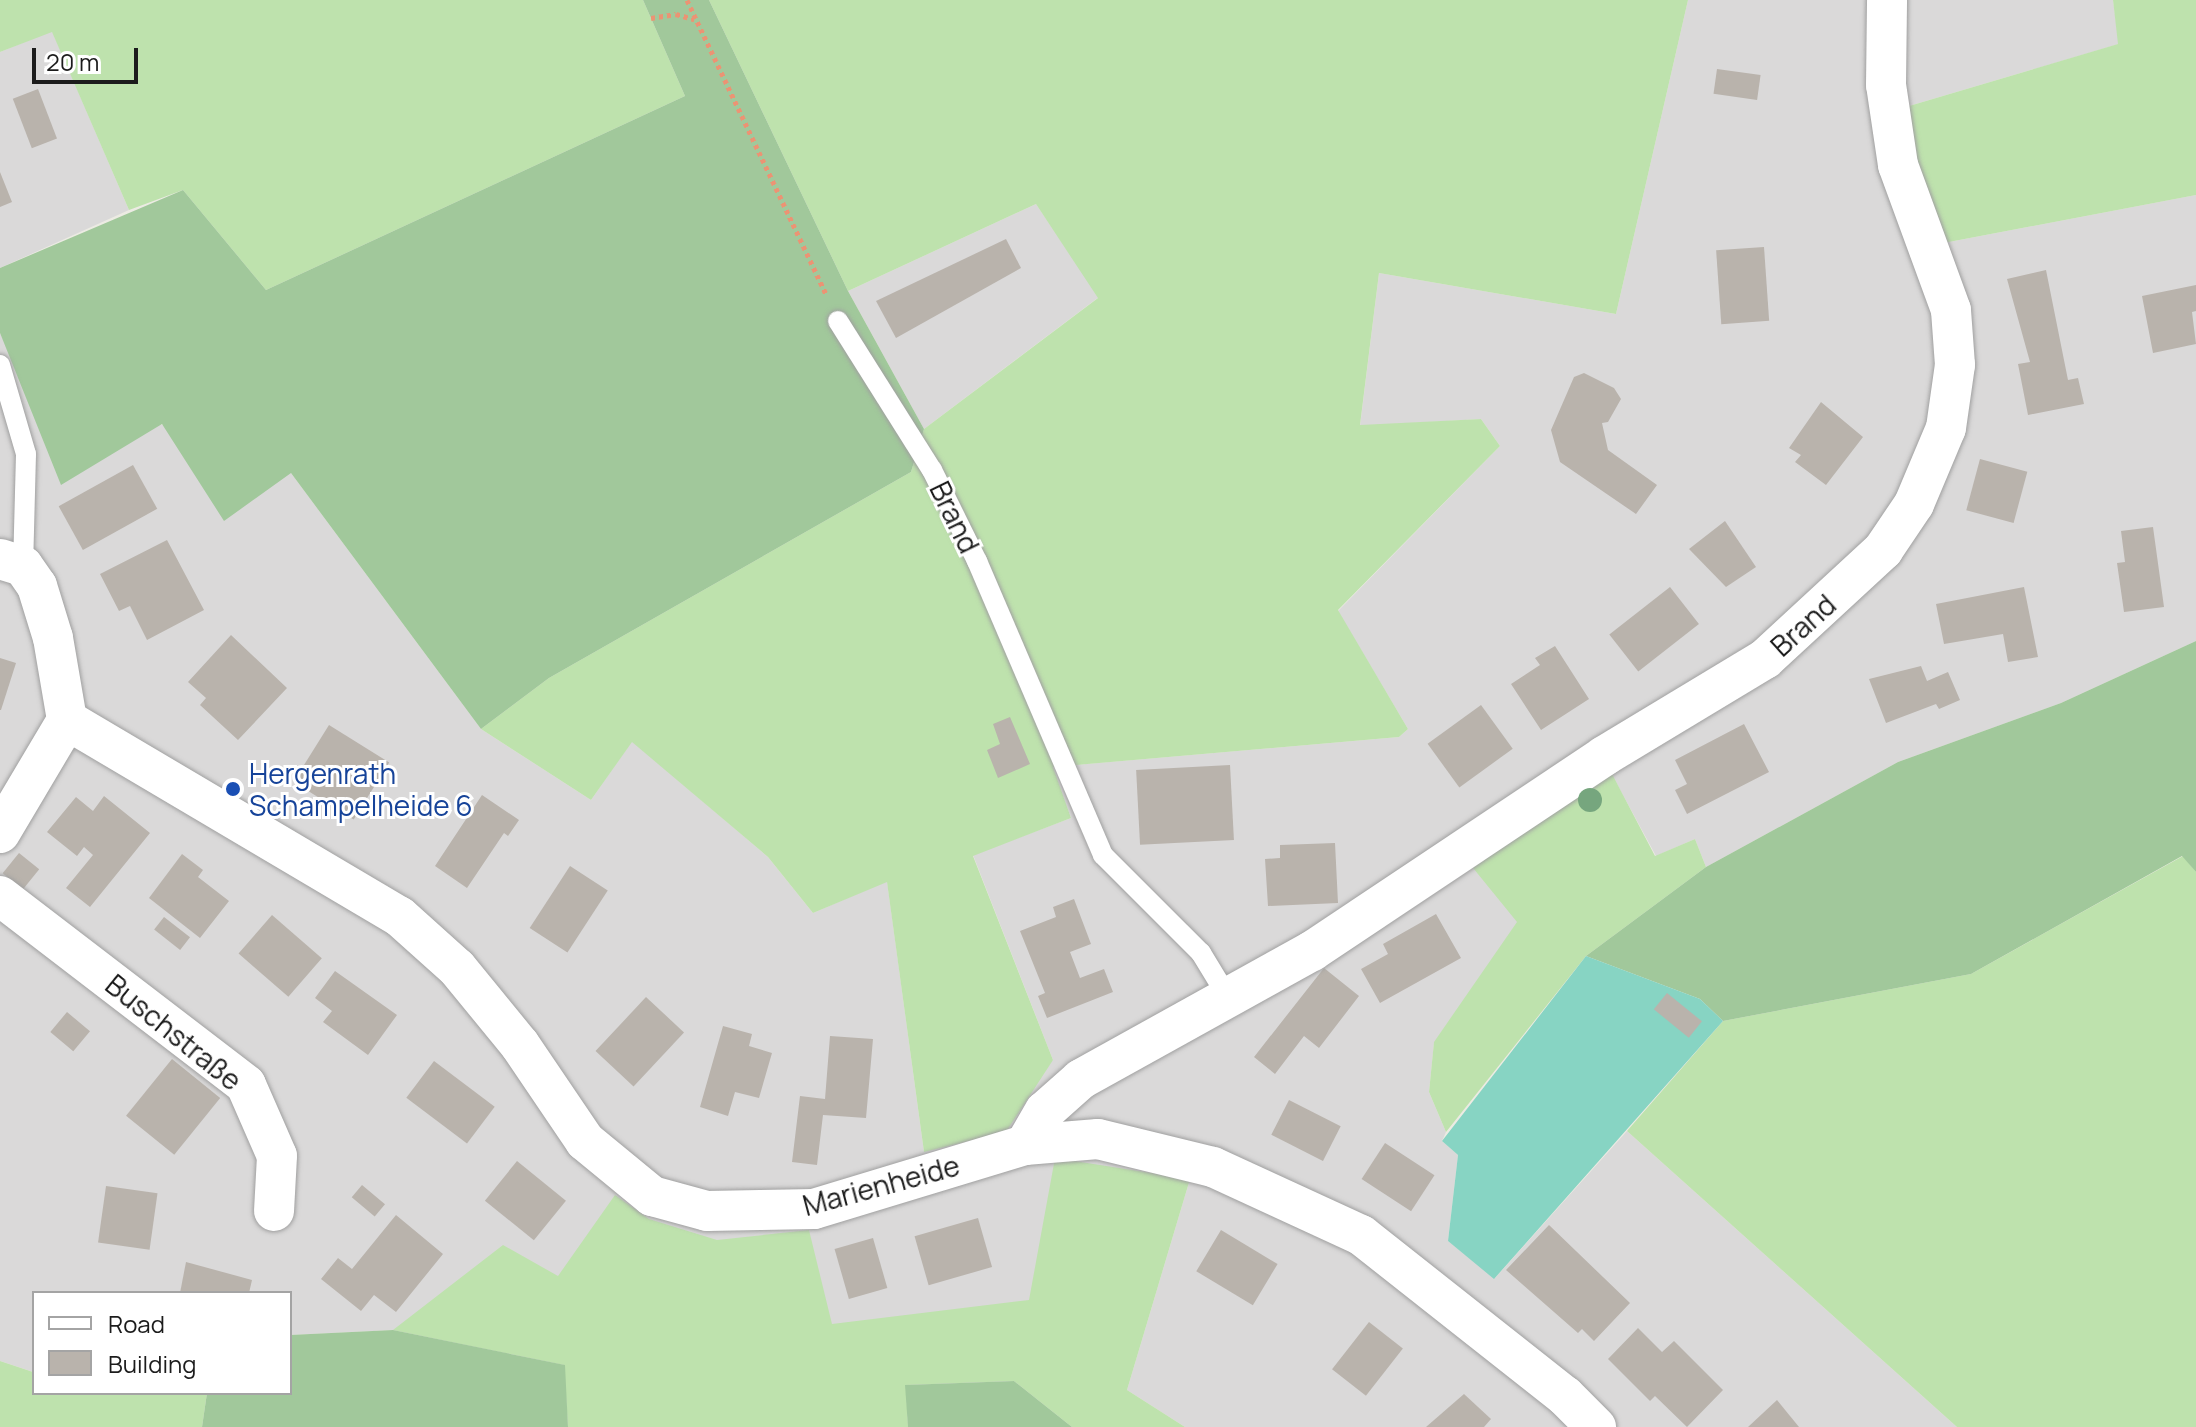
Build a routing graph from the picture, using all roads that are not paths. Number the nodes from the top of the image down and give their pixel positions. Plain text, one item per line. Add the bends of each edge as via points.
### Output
1 (1887, 0) edge
2 (838, 321) road end
3 (0, 365) edge
4 (12, 563) edge
5 (67, 720) junction
6 (0, 833) edge
7 (0, 896) edge
8 (1229, 999) junction
9 (1025, 1145) junction
10 (274, 1211) dead end
11 (1596, 1427) edge

1 - 8 street, Brand via 1886,85 1898,165 1951,310 1955,365 1946,428 1899,527 1883,550 1765,659 1604,756 1449,863
2 - 8 lane, Brand via 932,470 977,561 1103,855 1183,932
3 - 4 lane via 26,454
4 - 5 street via 37,586 53,638
5 - 6 street
5 - 9 street, Marienheide via 399,916 457,968 520,1045 585,1141 652,1196 707,1211 814,1209
7 - 10 street, Buschstraße via 246,1085 277,1156
8 - 9 street, Brand via 1081,1079 1045,1111
9 - 11 street, Marienheide via 1098,1139 1213,1167 1361,1235 1565,1396

